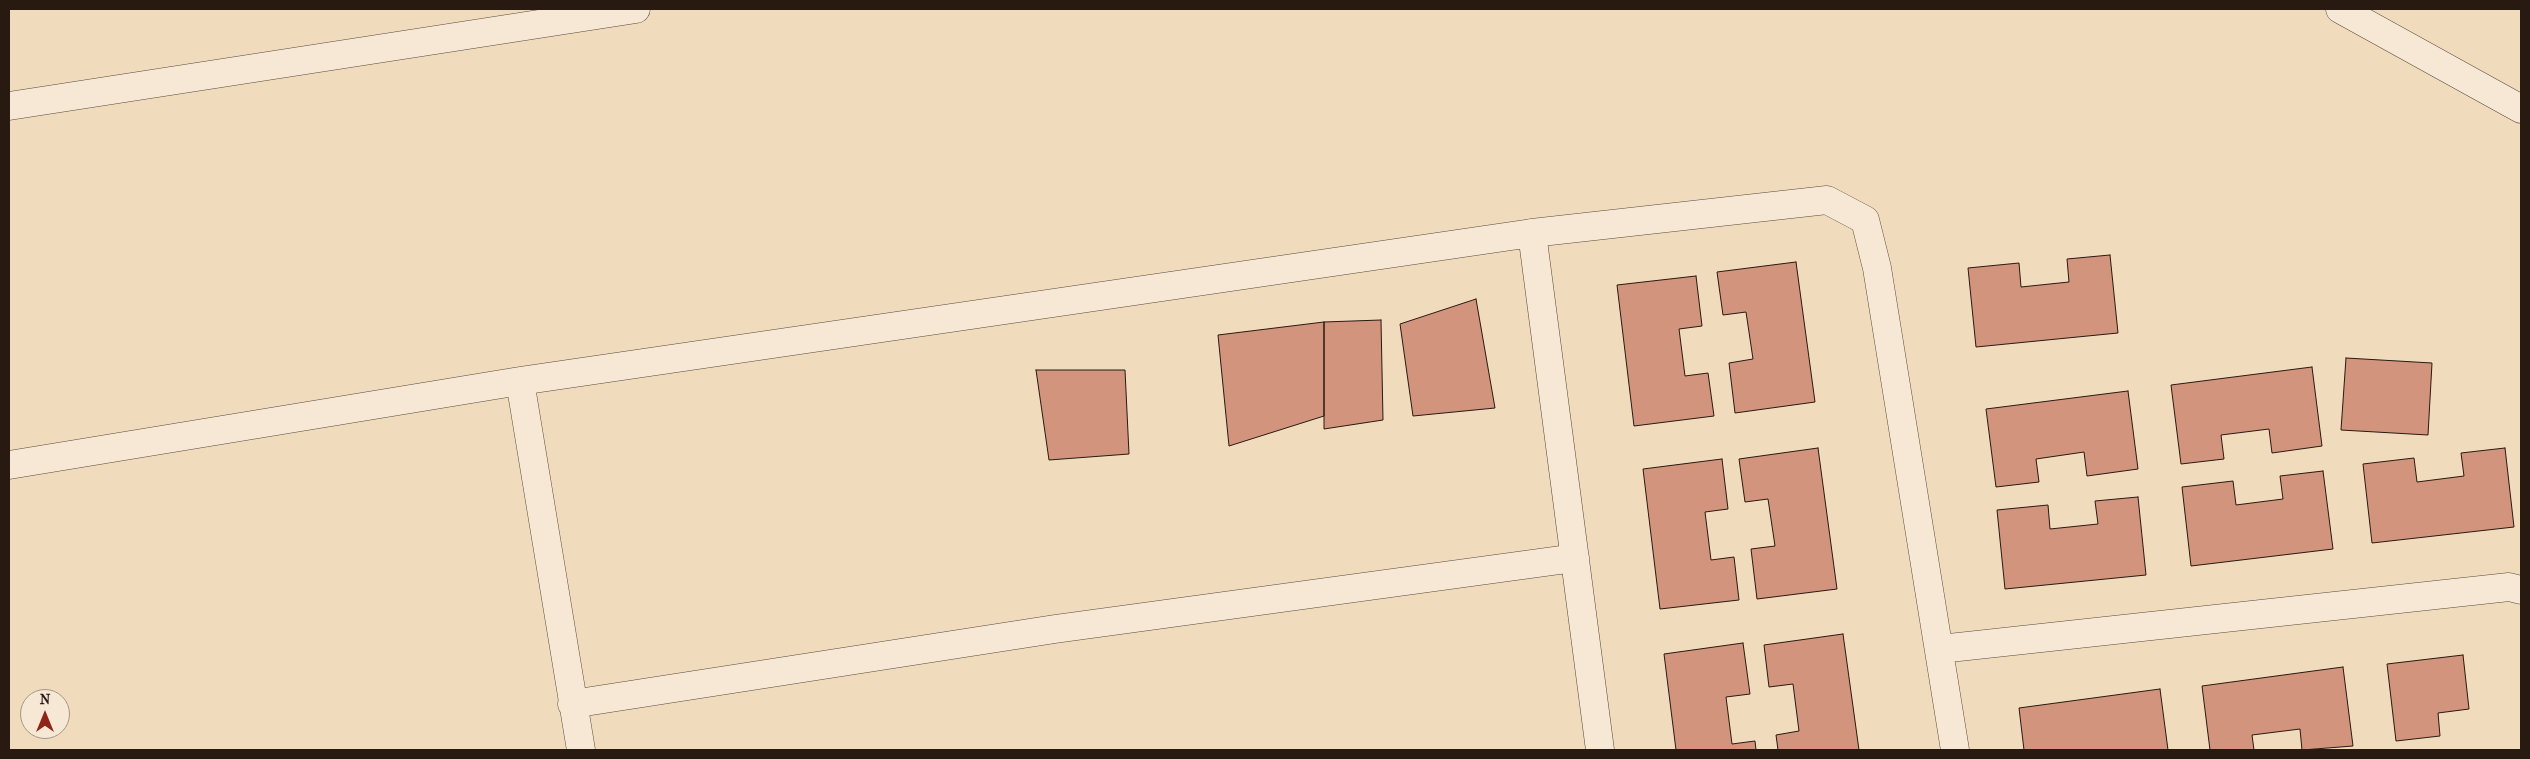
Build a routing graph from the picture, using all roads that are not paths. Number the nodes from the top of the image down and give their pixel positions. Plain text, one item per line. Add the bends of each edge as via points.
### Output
1 (636, 9) edge
2 (2340, 9) edge
3 (9, 106) edge
4 (2521, 108) edge
5 (1532, 233) junction
6 (520, 380) junction
7 (9, 465) edge
8 (1575, 558) junction
9 (2521, 590) edge
10 (1940, 649) junction
11 (572, 704) junction
12 (581, 750) edge
13 (1600, 750) edge
14 (1955, 750) edge

1 - 3 street
2 - 4 street
5 - 6 street
5 - 8 street
5 - 10 street via 1827,200 1865,220 1877,268
6 - 7 street
6 - 11 street
8 - 11 street via 1055,629
8 - 13 street
9 - 10 street via 2509,587
10 - 14 street
11 - 12 street

